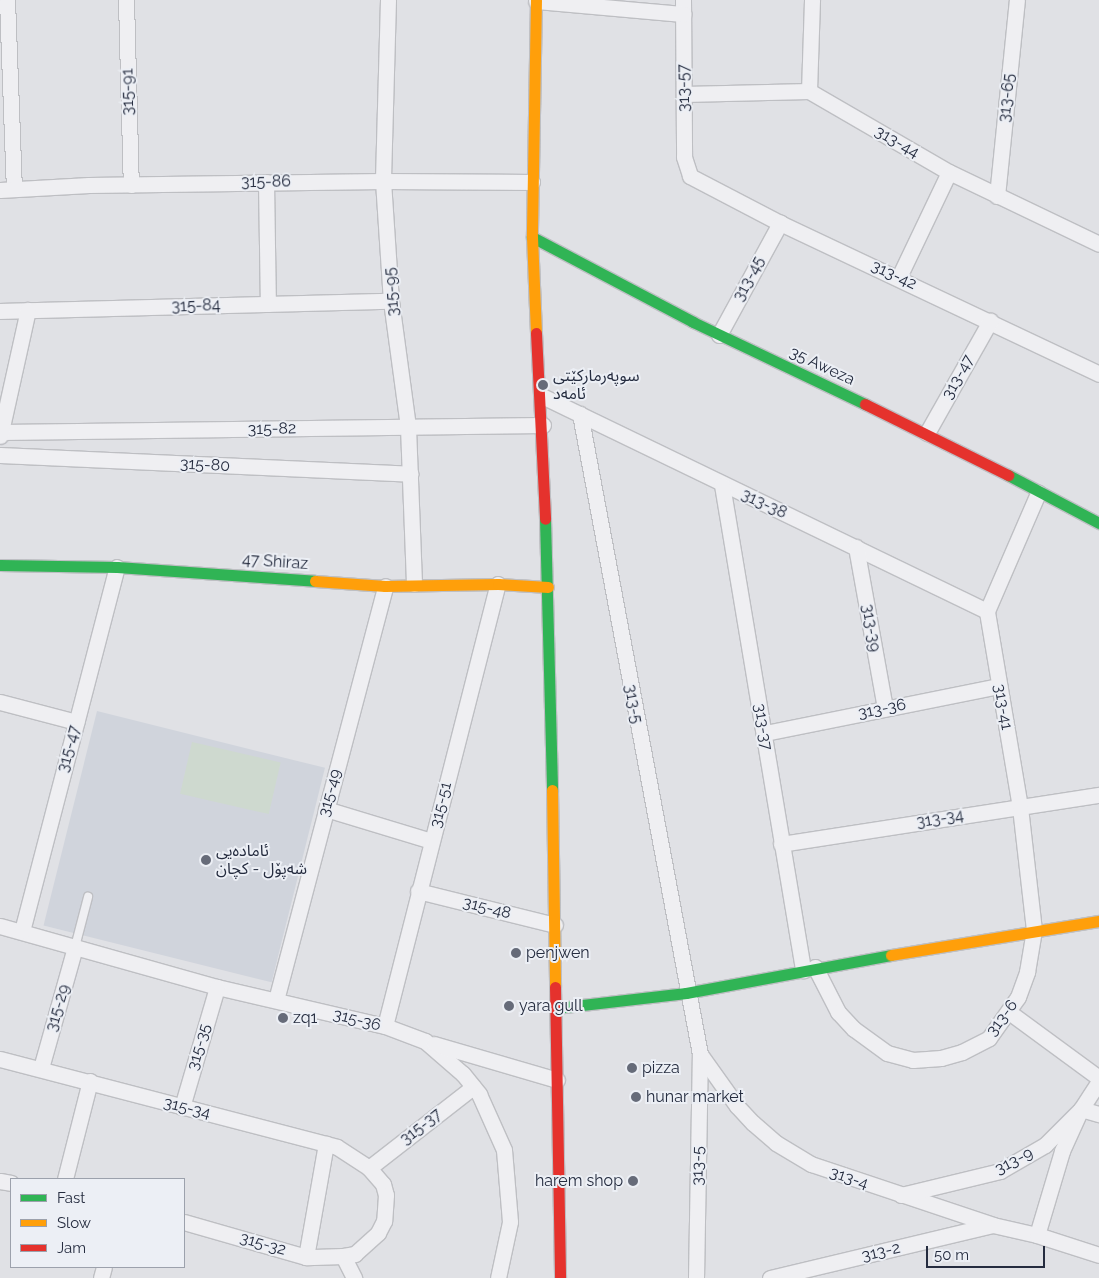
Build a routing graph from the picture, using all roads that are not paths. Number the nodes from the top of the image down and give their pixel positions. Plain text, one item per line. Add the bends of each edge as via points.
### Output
1 (7, 0) edge
2 (126, 0) edge
3 (388, 0) edge
4 (812, 0) edge
5 (1017, 0) edge
6 (536, 1) edge
7 (683, 7) edge
8 (809, 91) junction
9 (684, 94) junction
10 (949, 172) junction
11 (690, 176) joint
12 (383, 181) junction
13 (266, 182) junction
14 (532, 182) junction
15 (130, 185) junction
16 (7, 190) edge
17 (997, 196) junction
18 (780, 223) junction
19 (532, 237) junction
20 (1099, 244) edge
21 (899, 277) junction
22 (391, 301) junction
23 (268, 304) junction
24 (28, 310) junction
25 (0, 311) edge
26 (990, 321) junction
27 (719, 335) junction
28 (1099, 374) edge
29 (542, 396) junction
30 (580, 414) junction
31 (543, 424) junction
32 (408, 427) junction
33 (926, 433) junction
34 (0, 434) edge
35 (0, 455) edge
36 (411, 474) junction
37 (722, 484) junction
38 (1038, 493) junction
39 (1099, 524) edge
40 (856, 547) junction
41 (0, 565) edge
42 (117, 567) junction
43 (414, 584) junction
44 (498, 584) junction
45 (385, 586) junction
46 (548, 587) junction
47 (987, 611) junction
48 (999, 686) junction
49 (0, 702) edge
50 (886, 708) junction
51 (76, 722) junction
52 (765, 732) junction
53 (1099, 795) edge
54 (1020, 807) junction
55 (326, 809) junction
56 (432, 840) junction
57 (780, 844) junction
58 (418, 891) junction
59 (88, 896) dead end
60 (1099, 921) edge
61 (555, 925) junction
62 (0, 926) edge
63 (1034, 930) junction
64 (22, 932) junction
65 (75, 947) junction
66 (809, 969) junction
67 (217, 988) junction
68 (686, 993) junction
69 (276, 1000) junction
70 (556, 1008) junction
71 (1010, 1012) junction
72 (385, 1026) junction
73 (424, 1041) junction
74 (700, 1054) junction
75 (0, 1059) edge
76 (41, 1068) junction
77 (1099, 1079) edge
78 (557, 1080) junction
79 (90, 1081) junction
80 (473, 1087) junction
81 (182, 1107) junction
82 (1081, 1108) junction
83 (1099, 1114) edge
84 (326, 1144) junction
85 (369, 1168) junction
86 (65, 1178) edge
87 (901, 1195) junction
88 (185, 1222) edge
89 (993, 1225) junction
90 (1037, 1235) junction
91 (1099, 1255) edge
92 (343, 1256) junction
93 (306, 1257) junction
94 (354, 1278) edge
95 (498, 1278) edge
96 (560, 1278) edge
97 (696, 1278) edge
98 (770, 1278) edge

1 - 16 street
2 - 15 street, 315-91
3 - 12 street, 315-95
4 - 8 street
5 - 17 street, 313-65
6 - 7 street
6 - 14 street
7 - 9 street, 313-57
8 - 9 street
8 - 10 street, 313-44
9 - 11 street, 313-57 via 684,158
10 - 17 street, 313-44
10 - 21 street
11 - 18 street, 313-42
12 - 13 street, 315-86
12 - 14 street, 315-86
12 - 22 street, 315-95
13 - 15 street, 315-86
13 - 23 street
14 - 19 street
15 - 16 street, 315-86
17 - 20 street, 313-44
18 - 21 street, 313-42
18 - 27 street, 313-45
19 - 27 street, 35 Aweza
19 - 29 street
21 - 26 street, 313-42
22 - 23 street, 315-84
22 - 32 street, 315-95
23 - 24 street, 315-84
24 - 25 street, 315-84
24 - 34 street
26 - 28 street, 313-42
26 - 33 street, 313-47
27 - 33 street, 35 Aweza
29 - 30 street, 313-38
29 - 31 street
30 - 37 street, 313-38
30 - 68 street, 313-5
31 - 32 street, 315-82
31 - 46 street
32 - 34 street, 315-82
32 - 36 street, 315-95
33 - 38 street, 35 Aweza
35 - 36 street, 315-80
36 - 43 street, 315-95
37 - 40 street, 313-38
37 - 52 street, 313-37
38 - 39 street, 35 Aweza
38 - 47 street
40 - 47 street, 313-38
40 - 50 street, 313-39
41 - 42 street, 47 Shiraz
42 - 45 street, 47 Shiraz
42 - 51 street, 315-47
43 - 44 street, 47 Shiraz
43 - 45 street, 47 Shiraz
44 - 46 street, 47 Shiraz
44 - 56 street, 315-51
45 - 55 street, 315-49
46 - 61 street
47 - 48 street, 313-41
48 - 50 street, 313-36
48 - 54 street, 313-41
49 - 51 street
50 - 52 street, 313-36
51 - 64 street, 315-47
52 - 57 street, 313-37
53 - 54 street, 313-34
54 - 57 street, 313-34
54 - 63 street, 313-41
55 - 56 street
55 - 69 street, 315-49
56 - 58 street, 315-51
57 - 66 street, 313-37
58 - 61 street, 315-48
58 - 72 street, 315-51
59 - 65 lane
60 - 63 street
61 - 70 street
62 - 64 street, 315-36
63 - 66 street
63 - 71 street, 313-6 via 1027,972
64 - 65 street, 315-36
65 - 67 street, 315-36
65 - 76 street, 315-29
66 - 68 street
66 - 71 street, 313-6 via 838,1012 854,1029 887,1053 913,1060 941,1058 962,1052 988,1038
67 - 69 street, 315-36
67 - 81 street, 315-35
68 - 70 street
68 - 74 street, 313-4
69 - 72 street, 315-36
70 - 78 street
71 - 77 street
72 - 73 street, 315-36
73 - 78 street
73 - 80 street, 315-36 via 446,1058
74 - 87 street, 313-4 via 737,1106 776,1143 812,1164
74 - 97 street, 313-5
75 - 76 street, 315-34
76 - 79 street, 315-34
77 - 82 street, 313-9
78 - 96 street
79 - 81 street, 315-34
79 - 86 street
80 - 85 street, 315-37
80 - 95 street, 315-36 via 504,1150 509,1186 510,1222
81 - 84 street, 315-34
82 - 83 street
82 - 87 street, 313-9 via 1045,1145 1000,1171
82 - 90 street via 1062,1151
84 - 85 street, 315-34
84 - 93 street
85 - 92 street via 383,1184 384,1221 378,1234 367,1244 355,1254
87 - 89 street, 313-4
88 - 93 street, 315-32
89 - 90 street, 313-4
89 - 98 street, 313-2
90 - 91 street, 313-4
92 - 93 street, 315-32
92 - 94 street

